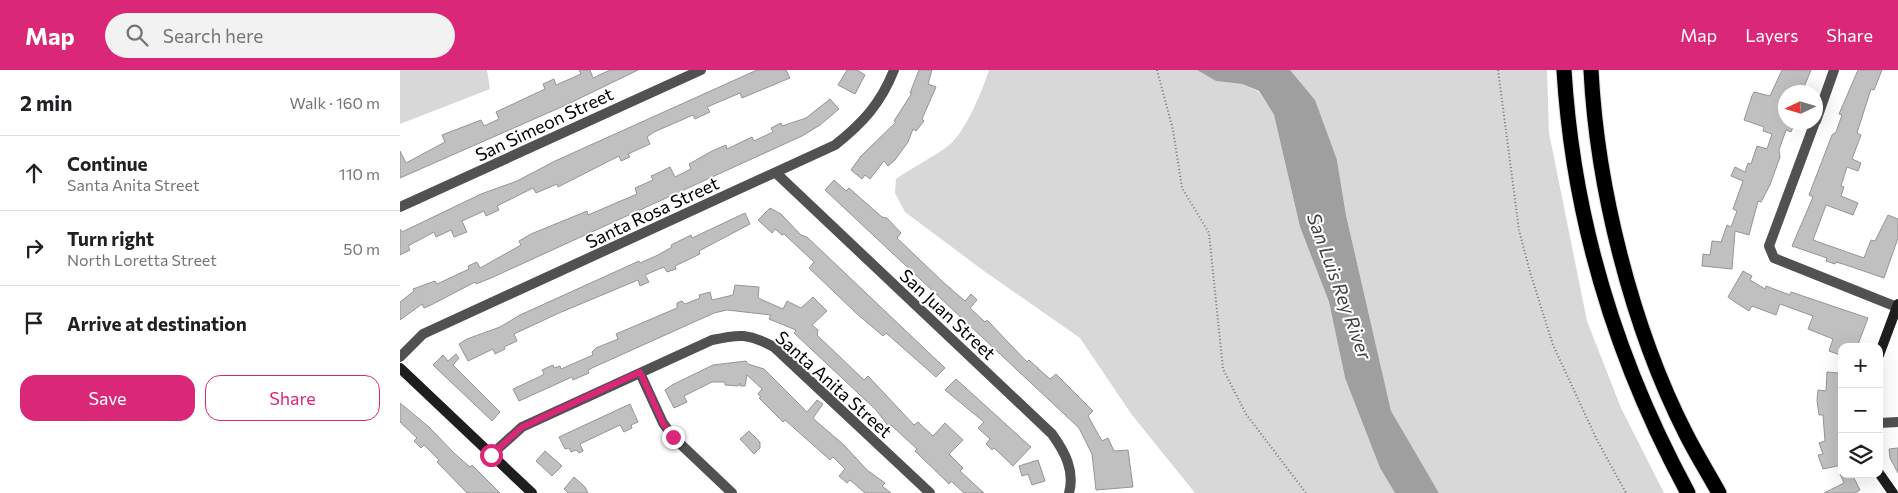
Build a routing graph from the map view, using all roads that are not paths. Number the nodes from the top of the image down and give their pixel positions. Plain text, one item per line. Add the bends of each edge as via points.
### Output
1 (700, 70) edge
2 (894, 70) edge
3 (1564, 70) edge
4 (1591, 70) edge
5 (1834, 70) edge
6 (1823, 100) edge
7 (1812, 130) edge
8 (776, 173) junction
9 (400, 207) edge
10 (1897, 306) edge
11 (1883, 344) edge
12 (400, 357) edge
13 (400, 368) edge
14 (640, 372) junction
15 (1898, 422) edge
16 (1883, 423) edge
17 (491, 455) junction
18 (1882, 478) edge
19 (532, 493) edge
20 (732, 493) edge
21 (930, 493) edge
22 (1069, 493) edge
23 (1688, 493) edge
24 (1719, 493) edge
25 (1893, 493) edge

1 - 9 street, San Simeon Street
2 - 8 street, Santa Rosa Street via 885,91 859,126 835,145
3 - 23 highway via 1574,170 1589,242 1608,308 1652,422
4 - 24 highway via 1598,145 1619,250 1646,338 1665,386 1685,433
5 - 6 street
7 - 10 street via 1769,246 1770,254
8 - 12 street, Santa Rosa Street via 423,334
8 - 22 street, San Juan Street via 1052,434 1068,461
10 - 11 street
13 - 17 street
14 - 17 street, Santa Anita Street via 522,427
14 - 20 street via 663,423 673,437
14 - 21 street, Santa Anita Street via 712,340 738,334 761,340 774,347
15 - 16 street
17 - 19 street
18 - 25 street

